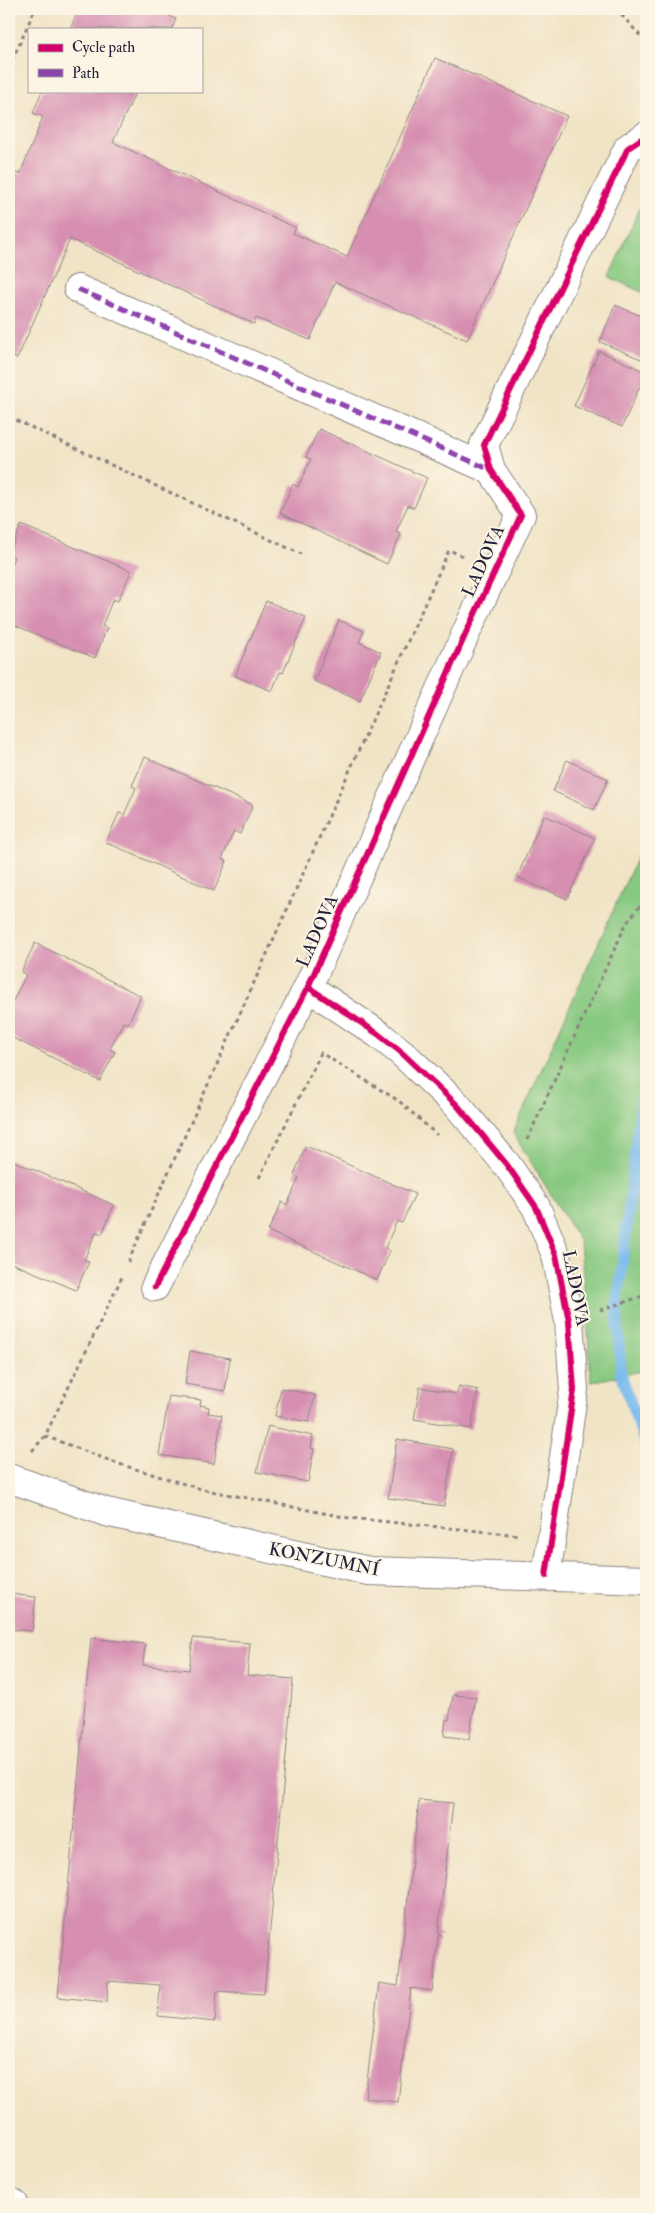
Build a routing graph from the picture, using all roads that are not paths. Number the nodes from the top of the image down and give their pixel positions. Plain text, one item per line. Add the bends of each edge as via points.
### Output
1 (646, 136) edge
2 (78, 289) dead end
3 (491, 470) junction
4 (308, 987) junction
5 (155, 1287) dead end
6 (9, 1479) edge
7 (546, 1576) junction
8 (646, 1580) edge
9 (9, 2201) edge
10 (14, 2204) edge

1 - 3 street, LADOVA via 628,148 484,446
2 - 3 street
3 - 4 street, LADOVA via 521,515
4 - 5 street, LADOVA
4 - 7 street, LADOVA via 378,1034 457,1105 507,1165 536,1207 556,1255 569,1321 574,1390
6 - 7 street, KONZUMNÍ via 106,1512 369,1571
7 - 8 street, KONZUMNÍ
9 - 10 street

